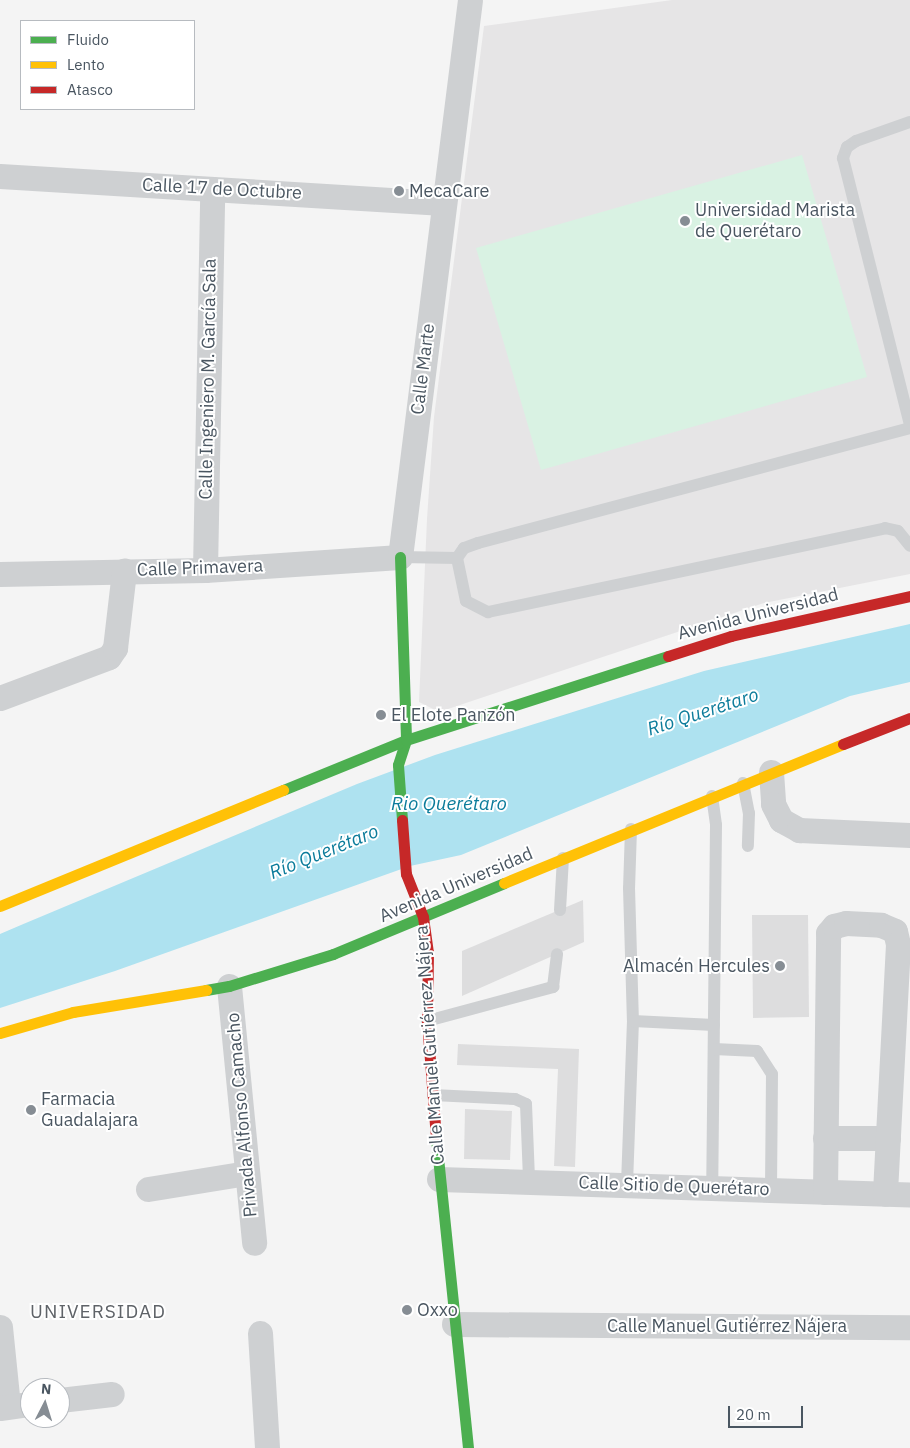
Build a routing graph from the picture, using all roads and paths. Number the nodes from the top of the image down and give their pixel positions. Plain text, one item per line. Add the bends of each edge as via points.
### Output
1 (470, 0) edge
2 (910, 122) edge
3 (0, 176) edge
4 (212, 189) junction
5 (443, 203) junction
6 (910, 426) edge
7 (910, 546) edge
8 (400, 557) junction
9 (457, 558) junction
10 (205, 570) junction
11 (124, 571) junction
12 (0, 574) edge
13 (910, 596) edge
14 (0, 698) edge
15 (910, 718) edge
16 (406, 740) junction
17 (771, 772) junction
18 (742, 783) junction
19 (712, 796) junction
20 (632, 829) junction
21 (910, 834) edge
22 (748, 846) dead end
23 (563, 858) junction
24 (0, 906) edge
25 (560, 910) dead end
26 (423, 917) junction
27 (557, 954) dead end
28 (229, 986) junction
29 (427, 1021) junction
30 (633, 1021) junction
31 (714, 1025) junction
32 (0, 1033) edge
33 (714, 1049) junction
34 (433, 1095) junction
35 (825, 1138) junction
36 (888, 1138) junction
37 (247, 1174) junction
38 (439, 1179) junction
39 (529, 1180) junction
40 (627, 1184) junction
41 (712, 1188) junction
42 (148, 1189) dead end
43 (771, 1190) junction
44 (825, 1192) junction
45 (885, 1194) junction
46 (910, 1195) edge
47 (254, 1243) dead end
48 (454, 1324) junction
49 (910, 1327) edge
50 (0, 1328) edge
51 (260, 1333) dead end
52 (1, 1354) edge
53 (112, 1394) dead end
54 (70, 1399) edge
55 (13, 1406) edge
56 (267, 1448) edge
57 (468, 1448) edge

1 - 5 street, Calle Marte
2 - 6 lane via 856,141 847,147 844,158
3 - 4 street, Calle 17 de Octubre
4 - 5 street, Calle 17 de Octubre
4 - 10 street, Calle Ingeniero M. García Sala
5 - 8 street, Calle Marte
6 - 9 lane via 478,543 464,548
7 - 9 lane via 898,532 885,528 488,612 466,602
8 - 9 lane
8 - 10 street, Calle Primavera
8 - 16 main road, Calle Marte
10 - 11 street, Calle Primavera
11 - 12 street, Calle Primavera
11 - 14 street via 115,648 108,657
13 - 16 main road, Avenida Universidad via 731,636
15 - 17 main road, Avenida Universidad
16 - 24 main road, Avenida Universidad
16 - 26 main road, Calle Manuel Gutiérrez Nájera via 398,765 406,874
17 - 18 main road, Avenida Universidad
17 - 21 street via 773,804 781,820 799,830
18 - 19 main road, Avenida Universidad
18 - 22 lane via 749,812
19 - 20 main road, Avenida Universidad
19 - 31 lane via 716,825
20 - 23 main road, Avenida Universidad
20 - 30 lane via 629,888
23 - 25 lane
23 - 26 main road, Avenida Universidad
26 - 28 main road, Avenida Universidad via 332,954
26 - 29 main road, Calle Manuel Gutiérrez Nájera via 428,952
27 - 29 lane via 553,987
28 - 32 main road, Avenida Universidad via 73,1012
28 - 37 street, Privada Alfonso Camacho
29 - 34 main road, Calle Manuel Gutiérrez Nájera
30 - 31 lane
30 - 40 lane
31 - 33 lane
33 - 41 lane
33 - 43 lane via 757,1051 772,1074
34 - 38 main road, Calle Manuel Gutiérrez Nájera
34 - 39 lane via 515,1099 526,1104
35 - 36 street
35 - 36 street via 828,933 834,926 846,923 881,925 895,931 898,944
35 - 44 street
36 - 45 street
37 - 42 street
37 - 47 street, Privada Alfonso Camacho
38 - 39 street, Calle Sitio de Querétaro
38 - 48 main road, Calle Manuel Gutiérrez Nájera
39 - 40 street, Calle Sitio de Querétaro
40 - 41 street, Calle Sitio de Querétaro
41 - 43 street, Calle Sitio de Querétaro
43 - 44 street, Calle Sitio de Querétaro
44 - 45 street, Calle Sitio de Querétaro
45 - 46 street, Calle Sitio de Querétaro
48 - 49 street, Calle Manuel Gutiérrez Nájera
48 - 57 main road, Calle Manuel Gutiérrez Nájera
50 - 52 street
51 - 56 street
52 - 55 street
53 - 54 street

